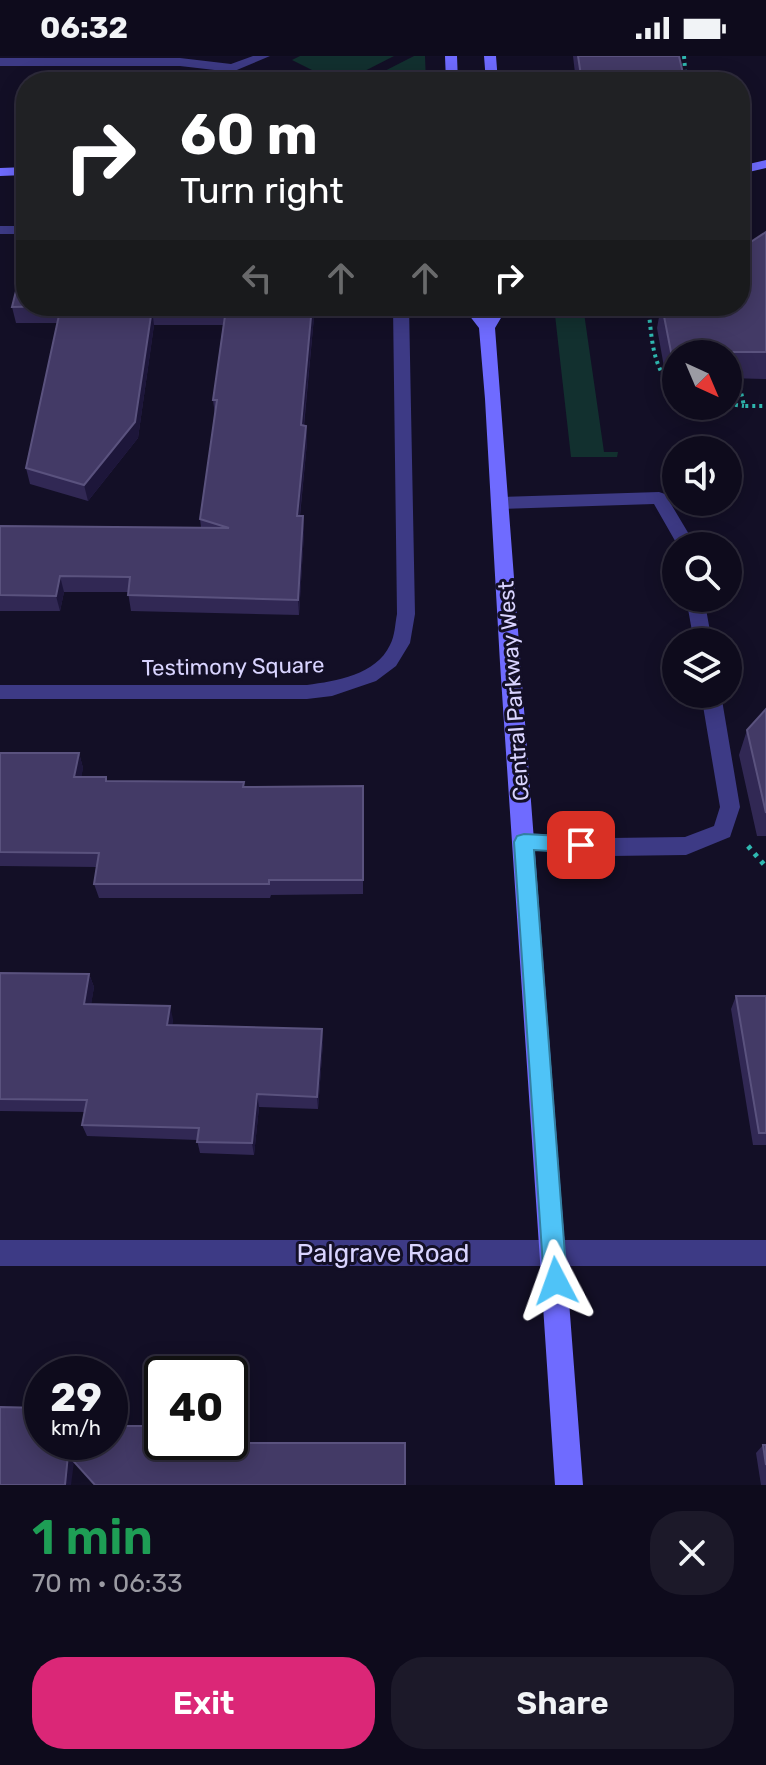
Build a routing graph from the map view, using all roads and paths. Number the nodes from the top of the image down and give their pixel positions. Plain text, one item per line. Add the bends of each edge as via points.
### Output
1 (264, 56) edge
2 (0, 62) edge
3 (401, 316) edge
4 (478, 316) edge
5 (494, 316) edge
6 (650, 316) edge
7 (487, 328) junction
8 (662, 377) edge
9 (742, 397) edge
10 (744, 406) joint
11 (766, 406) edge
12 (500, 503) junction
13 (679, 532) edge
14 (0, 692) edge
15 (713, 708) edge
16 (524, 842) junction
17 (554, 1252) junction
18 (0, 1253) edge
19 (766, 1253) edge
20 (569, 1485) edge

1 - 2 street via 232,68 180,62
3 - 14 street, Testimony Square via 406,614 397,651 375,672 344,688 307,692
4 - 7 street
5 - 7 street
6 - 8 path
7 - 12 street, Central Parkway West
9 - 10 path
10 - 11 path
12 - 13 street via 659,498
12 - 16 street, Central Parkway West
15 - 16 street via 730,807 723,831 686,846
16 - 17 street, Central Parkway West
17 - 18 street, Palgrave Road
17 - 19 street, Palgrave Road
17 - 20 street, Central Parkway West

